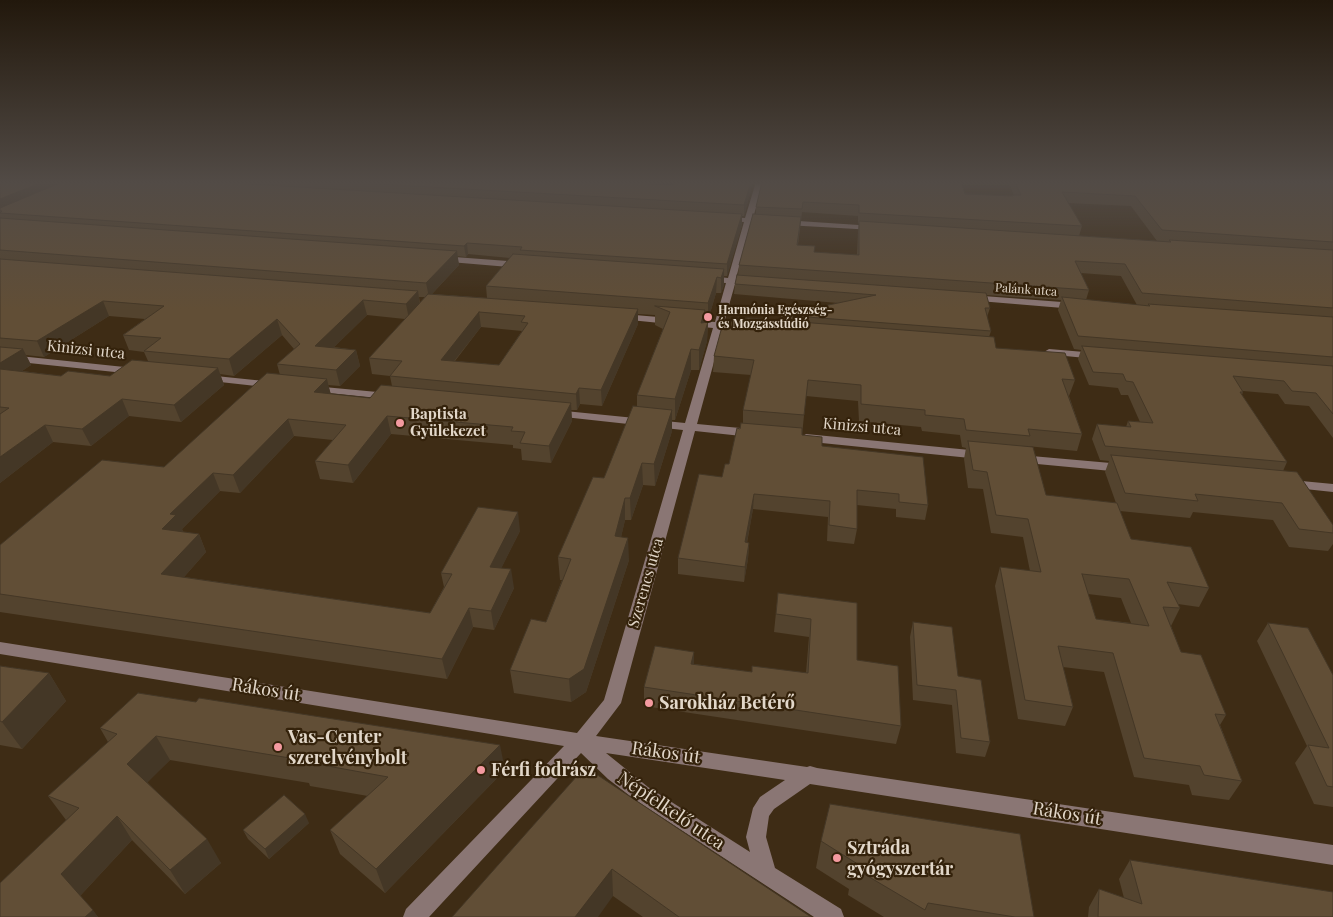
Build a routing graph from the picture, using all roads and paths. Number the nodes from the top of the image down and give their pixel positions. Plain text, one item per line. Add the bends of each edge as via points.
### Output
1 (748, 225) edge
2 (821, 225) edge
3 (885, 229) edge
4 (429, 258) edge
5 (528, 266) edge
6 (695, 278) edge
7 (731, 281) junction
8 (765, 283) edge
9 (964, 298) edge
10 (1084, 306) edge
11 (608, 316) edge
12 (720, 325) junction
13 (750, 328) edge
14 (1037, 351) edge
15 (0, 357) edge
16 (1106, 357) edge
17 (147, 372) edge
18 (196, 377) edge
19 (284, 386) edge
20 (304, 388) edge
21 (402, 398) edge
22 (540, 412) edge
23 (691, 427) junction
24 (761, 434) edge
25 (790, 437) edge
26 (1136, 470) edge
27 (1274, 483) edge
28 (1333, 488) edge
29 (0, 648) edge
30 (581, 741) junction
31 (810, 774) junction
32 (1333, 856) edge
33 (767, 875) junction
34 (414, 917) edge
35 (832, 917) edge

1 - 7 street, Szerencs utca
2 - 3 street
4 - 5 street
6 - 7 street
7 - 8 street
7 - 12 street, Szerencs utca
9 - 10 street, Palánk utca
11 - 12 street
12 - 13 street
12 - 23 street, Szerencs utca
14 - 16 street
15 - 17 street, Kinizsi utca
18 - 19 street
20 - 21 street
22 - 23 street
23 - 24 street
23 - 30 street, Szerencs utca via 612,704
25 - 26 street, Kinizsi utca
27 - 28 street
29 - 30 street, Rákos út
30 - 31 street, Rákos út
30 - 33 street, Népfelkelő utca via 641,793
30 - 34 street, Szerencs utca
31 - 32 street, Rákos út
31 - 33 street via 767,803 760,814 756,837
33 - 35 street, Népfelkelő utca

